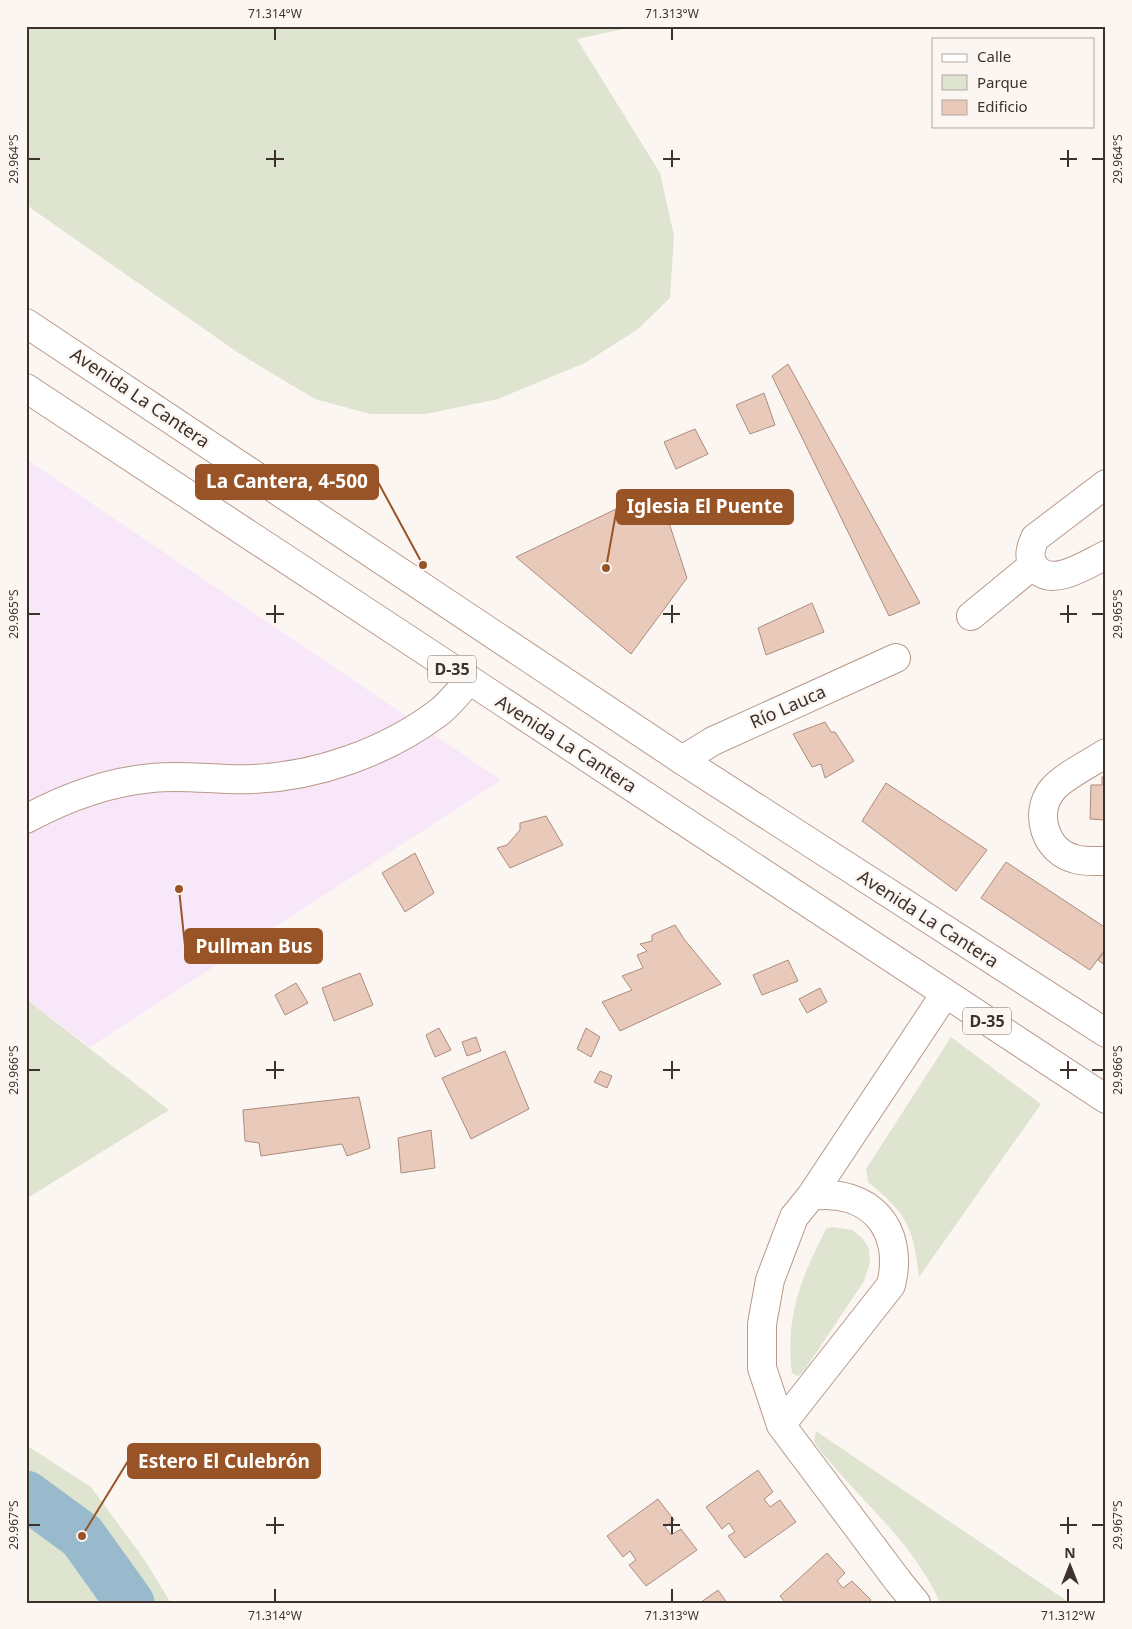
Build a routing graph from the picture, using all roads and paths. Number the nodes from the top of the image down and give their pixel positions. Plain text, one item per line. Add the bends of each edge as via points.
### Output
1 (26, 323) edge
2 (26, 388) edge
3 (1106, 484) edge
4 (1106, 555) edge
5 (1033, 565) junction
6 (971, 616) dead end
7 (896, 658) dead end
8 (469, 680) junction
9 (1106, 753) edge
10 (682, 760) junction
11 (26, 820) edge
12 (1106, 861) edge
13 (944, 994) junction
14 (1106, 1033) edge
15 (1102, 1096) edge
16 (811, 1196) junction
17 (782, 1425) junction
18 (916, 1603) edge

1 - 10 main road, Avenida La Cantera
2 - 8 main road, Avenida La Cantera / D-35
3 - 5 main road via 1034,538 1029,550
4 - 5 main road via 1064,575 1050,577
5 - 6 main road
7 - 10 main road, Río Lauca via 713,741
8 - 11 main road via 444,708 420,725 355,758 289,776 221,780 152,778 117,783 84,792
8 - 13 main road, Avenida La Cantera / D-35
9 - 12 main road via 1052,790 1045,805 1043,822 1046,834 1062,854 1074,859
10 - 14 main road, Avenida La Cantera
13 - 15 main road, Avenida La Cantera / D-35
13 - 16 main road
16 - 17 main road via 794,1217 781,1248 770,1280 762,1324 762,1368
16 - 17 main road via 841,1196 869,1208 884,1225 893,1243 894,1271 891,1285
17 - 18 main road

